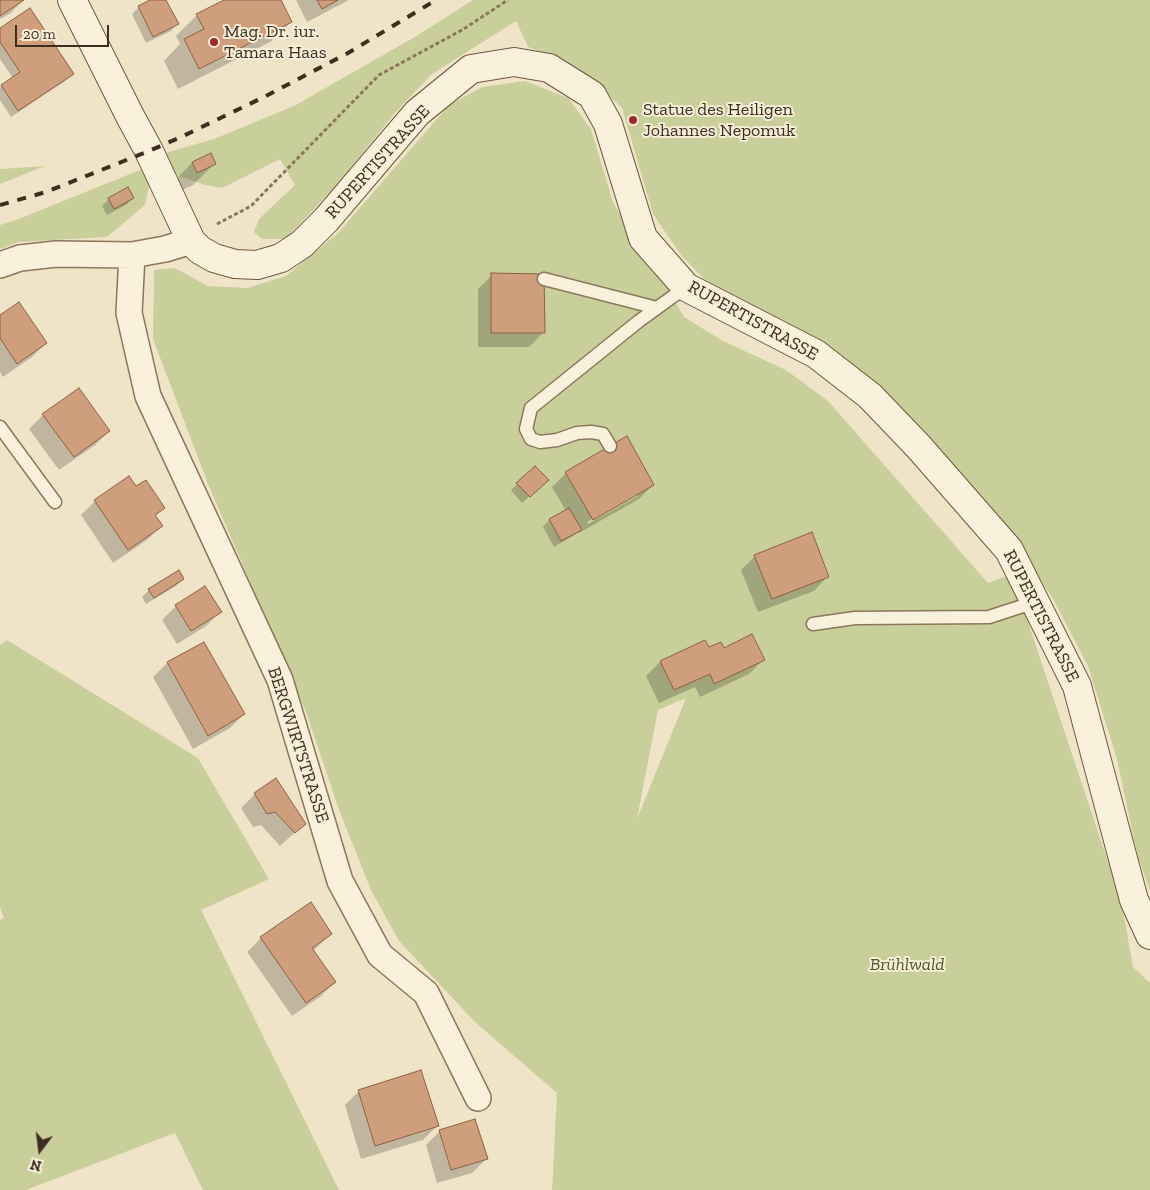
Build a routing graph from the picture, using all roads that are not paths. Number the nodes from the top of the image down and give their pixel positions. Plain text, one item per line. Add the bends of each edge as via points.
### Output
1 (72, 0) edge
2 (191, 240) junction
3 (132, 255) junction
4 (0, 265) edge
5 (544, 279) dead end
6 (686, 287) junction
7 (657, 308) junction
8 (0, 427) edge
9 (610, 446) dead end
10 (56, 502) dead end
11 (1035, 602) junction
12 (813, 624) dead end
13 (1150, 935) edge
14 (478, 1098) dead end

1 - 2 main road, RUPERTISTRASSE via 150,151
2 - 3 street
2 - 6 main road, RUPERTISTRASSE via 214,258 235,264 257,265 281,258 302,244 326,220 417,113 470,68 514,62 549,68 592,95 608,124 644,238
3 - 4 street via 56,254 20,258
3 - 14 street, BERGWIRTSTRASSE via 129,313 148,396 280,680 340,881 380,955 426,993
5 - 7 lane
6 - 7 lane
6 - 11 main road, RUPERTISTRASSE via 816,354 870,396 1009,550
7 - 9 lane via 531,408 526,429 531,439 540,442 558,440 591,432 603,434
8 - 10 lane
11 - 12 lane via 989,617 855,618
11 - 13 main road, RUPERTISTRASSE via 1077,686 1134,900

